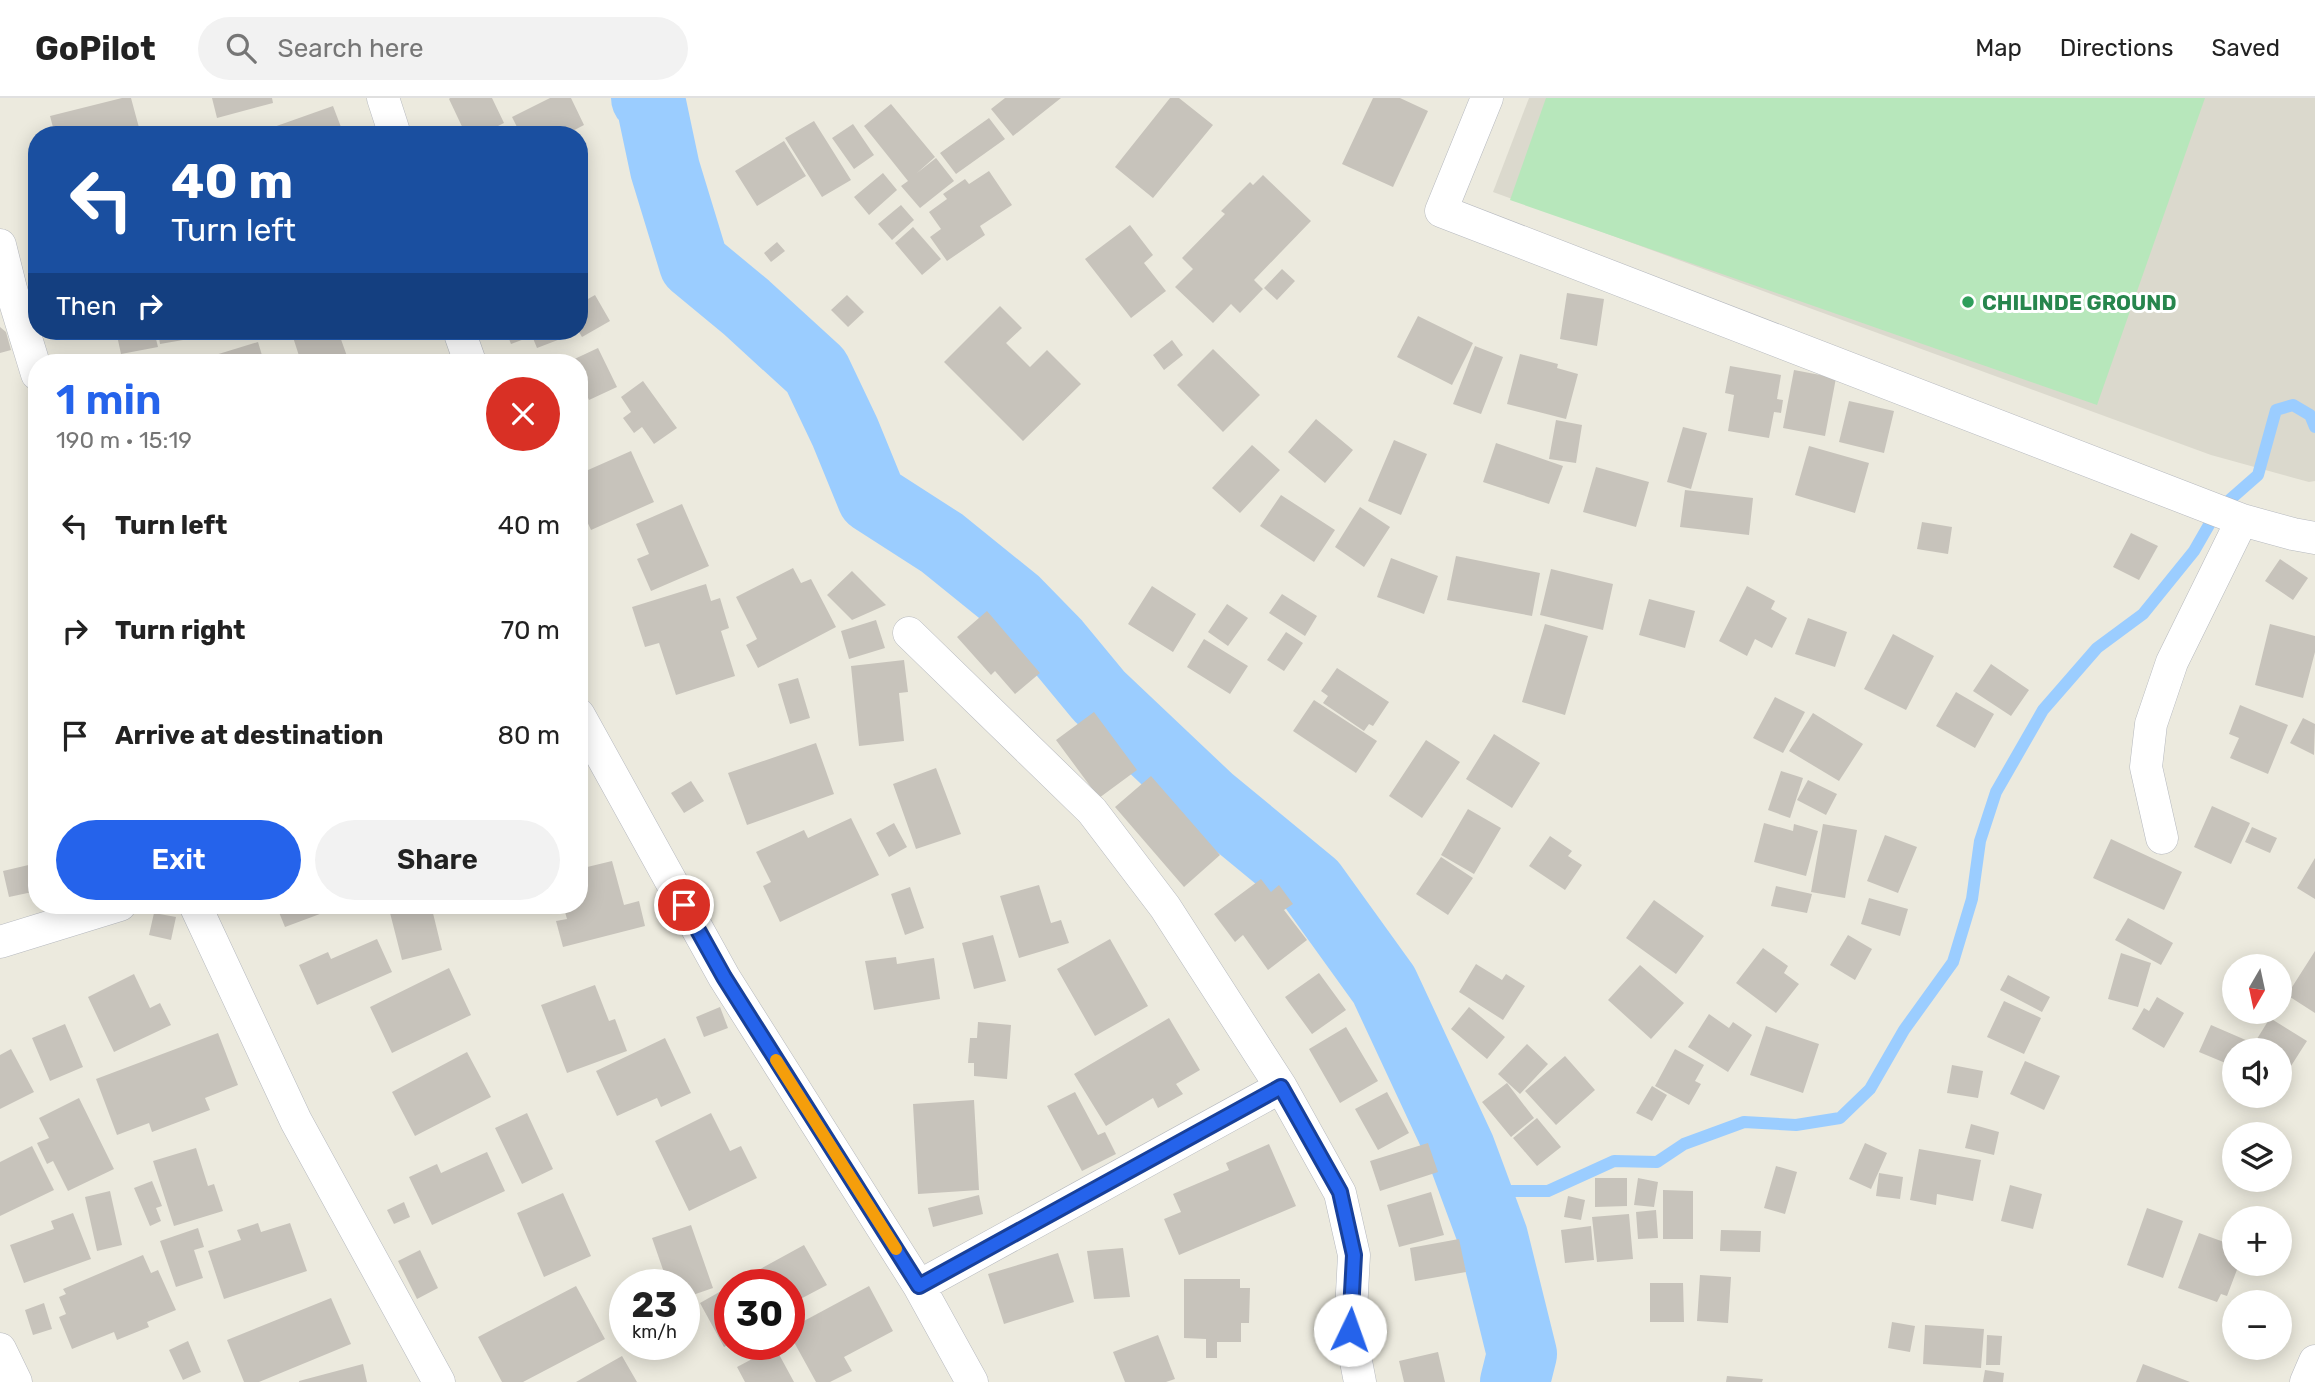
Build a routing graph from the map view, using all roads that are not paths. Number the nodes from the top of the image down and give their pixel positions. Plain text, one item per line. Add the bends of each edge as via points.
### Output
1 (383, 98) edge
2 (1487, 98) edge
3 (392, 126) edge
4 (0, 245) edge
5 (5, 290) edge
6 (29, 354) edge
7 (2242, 520) junction
8 (2315, 538) edge
9 (909, 634) dead end
10 (588, 731) edge
11 (2162, 838) dead end
12 (91, 914) edge
13 (199, 914) edge
14 (0, 942) edge
15 (1281, 1087) junction
16 (919, 1286) junction
17 (0, 1349) edge
18 (2315, 1361) edge
19 (16, 1382) edge
20 (439, 1382) edge
21 (972, 1382) edge
22 (1360, 1382) edge
23 (2306, 1382) edge

1 - 3 street
2 - 7 street via 1441,211
4 - 5 street
5 - 6 street
7 - 8 street
7 - 11 street via 2172,662 2151,724 2146,767
9 - 15 street via 1092,811 1164,907
10 - 16 street via 724,977
12 - 14 street
13 - 20 street via 296,1121
15 - 16 street
15 - 22 street via 1340,1192 1354,1255 1350,1330
16 - 21 street
17 - 19 street
18 - 23 street

